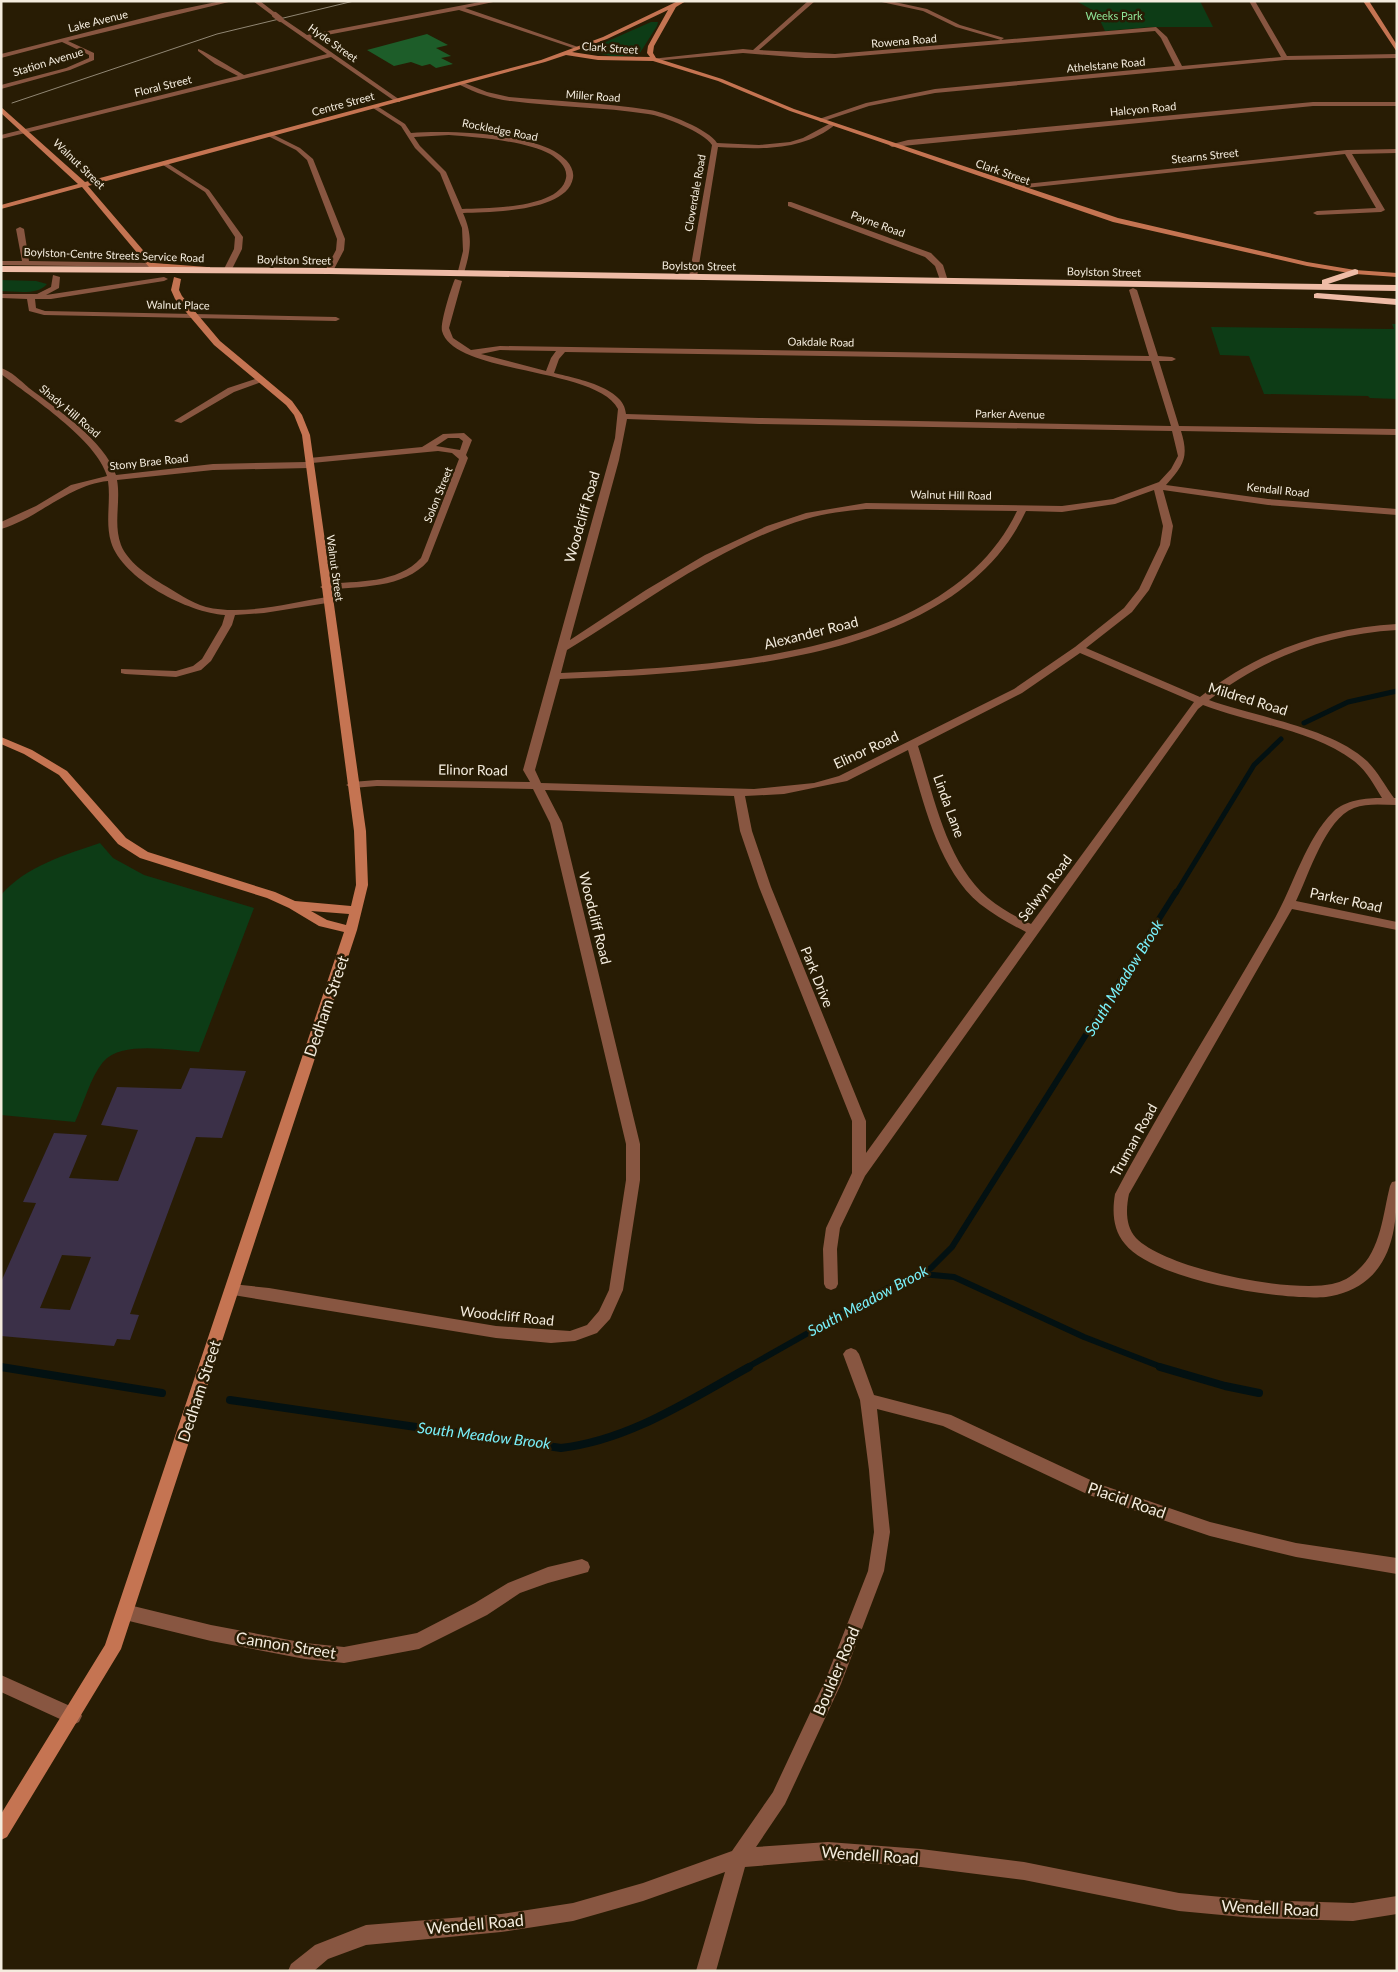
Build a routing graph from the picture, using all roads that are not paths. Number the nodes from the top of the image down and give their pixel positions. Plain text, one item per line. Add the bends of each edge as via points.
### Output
1 (230, 1) edge
2 (256, 1) edge
3 (495, 1) edge
4 (683, 1) edge
5 (812, 1) edge
6 (880, 1) edge
7 (922, 1) edge
8 (1252, 1) edge
9 (1366, 1) edge
10 (673, 7) junction
11 (915, 7) junction
12 (461, 9) junction
13 (307, 37) junction
14 (62, 40) junction
15 (1010, 42) junction
16 (578, 48) junction
17 (1396, 49) edge
18 (200, 50) dead end
19 (756, 51) junction
20 (566, 54) junction
21 (331, 55) junction
22 (1, 56) edge
23 (1397, 56) edge
24 (1285, 58) junction
25 (654, 59) junction
26 (1181, 69) junction
27 (242, 76) junction
28 (462, 84) junction
29 (1, 87) edge
30 (398, 101) junction
31 (1397, 104) edge
32 (375, 107) junction
33 (1, 109) edge
34 (821, 120) junction
35 (833, 124) junction
36 (24, 130) junction
37 (270, 135) junction
38 (409, 135) junction
39 (1, 137) edge
40 (715, 145) junction
41 (892, 145) junction
42 (1397, 151) edge
43 (1347, 152) junction
44 (165, 164) junction
45 (85, 185) junction
46 (1016, 187) junction
47 (791, 204) dead end
48 (1, 208) edge
49 (461, 211) junction
50 (1317, 213) dead end
51 (20, 229) dead end
52 (1, 263) edge
53 (26, 263) junction
54 (152, 265) junction
55 (1, 269) edge
56 (227, 271) junction
57 (329, 272) junction
58 (1355, 272) junction
59 (1, 276) edge
60 (1397, 276) edge
61 (56, 277) junction
62 (459, 277) junction
63 (693, 277) junction
64 (164, 279) junction
65 (177, 279) junction
66 (944, 280) junction
67 (1306, 286) junction
68 (1397, 288) edge
69 (1133, 290) junction
70 (1284, 293) junction
71 (1397, 295) edge
72 (1, 296) edge
73 (31, 296) junction
74 (1397, 302) edge
75 (194, 316) junction
76 (336, 319) dead end
77 (563, 349) junction
78 (470, 352) junction
79 (1156, 358) junction
80 (1172, 359) dead end
81 (1, 370) edge
82 (549, 374) junction
83 (261, 379) junction
84 (623, 416) junction
85 (178, 421) dead end
86 (1177, 428) junction
87 (1397, 432) edge
88 (424, 448) junction
89 (462, 455) junction
90 (309, 463) junction
91 (112, 477) junction
92 (1157, 486) junction
93 (1023, 508) junction
94 (1397, 512) edge
95 (1, 526) edge
96 (325, 587) junction
97 (327, 600) junction
98 (231, 612) junction
99 (1397, 627) edge
100 (564, 648) junction
101 (1080, 649) junction
102 (126, 671) dead end
103 (557, 676) junction
104 (1201, 701) junction
105 (1, 740) edge
106 (912, 745) junction
107 (352, 786) junction
108 (537, 786) junction
109 (739, 793) junction
110 (1393, 802) edge
111 (293, 904) junction
112 (1289, 904) junction
113 (357, 911) junction
114 (1397, 926) edge
115 (352, 930) junction
116 (1032, 930) junction
117 (859, 1173) junction
118 (1397, 1186) edge
119 (831, 1284) dead end
120 (232, 1290) junction
121 (851, 1354) dead end
122 (868, 1400) junction
123 (1397, 1566) edge
124 (582, 1567) dead end
125 (125, 1612) junction
126 (1, 1683) edge
127 (73, 1716) junction
128 (1, 1832) edge
129 (738, 1858) junction
130 (1397, 1905) edge
131 (298, 1971) edge
132 (706, 1971) edge

1 - 14 street, Lake Avenue
2 - 13 street, Hyde Street
3 - 12 street
4 - 10 main road, Centre Street
5 - 19 street
6 - 11 street
7 - 11 street
8 - 24 street
9 - 17 main road
10 - 16 main road, Centre Street
10 - 25 main road, Clark Street via 651,46 650,56
11 - 15 street via 958,26
12 - 13 street
12 - 16 street
13 - 21 street, Hyde Street
14 - 22 street, Lake Avenue
14 - 29 street, Station Avenue via 92,54 92,59
15 - 19 street, Rowena Road via 835,56
15 - 26 street, Rowena Road via 1156,29 1164,35
16 - 20 main road, Centre Street
18 - 27 street
19 - 25 street, Rowena Road
20 - 25 main road, Clark Street
20 - 28 main road, Centre Street
21 - 27 street, Floral Street
21 - 30 street, Hyde Street
23 - 24 street, Athelstane Road
24 - 26 street, Athelstane Road
25 - 34 main road, Clark Street via 720,80
26 - 34 street, Athelstane Road via 925,92 860,106
27 - 36 street, Floral Street
28 - 30 main road, Centre Street
28 - 40 street, Miller Road via 485,94 509,99 626,108 660,114 707,135
30 - 32 main road, Centre Street
31 - 41 street, Halcyon Road via 1307,104
32 - 37 main road, Centre Street
32 - 38 street via 399,122
33 - 36 main road, Walnut Street
34 - 35 main road, Clark Street
35 - 40 street, Cloverdale Road via 792,143
35 - 41 main road, Clark Street
36 - 39 street, Floral Street
36 - 45 main road, Walnut Street
37 - 44 main road, Centre Street
37 - 57 street via 302,152 315,166 341,240 340,250
38 - 49 street via 444,172
38 - 49 street, Rockledge Road via 450,132 490,137 549,151 562,159 568,168 570,178 567,186 548,199 512,208
40 - 63 street, Cloverdale Road
41 - 46 main road, Clark Street
42 - 43 street, Stearns Street
43 - 46 street, Stearns Street
43 - 50 street via 1381,210
44 - 45 main road, Centre Street
44 - 56 street via 207,191 239,237 238,249
45 - 48 main road, Centre Street
45 - 54 main road, Walnut Street
46 - 58 main road, Clark Street via 1122,222
47 - 66 street, Payne Road via 928,255 939,265
49 - 62 street via 468,245
51 - 53 street
52 - 53 street, Boylston-Centre Streets Service Road
53 - 54 street, Boylston-Centre Streets Service Road
54 - 56 main road, Boylston-Centre Streets Service Road
55 - 56 highway, Boylston Street
56 - 57 highway, Boylston Street
57 - 62 highway, Boylston Street
58 - 60 main road
58 - 67 highway
59 - 61 highway, Boylston Street
61 - 64 highway, Boylston Street
61 - 73 street via 54,289
62 - 63 highway, Boylston Street
62 - 65 highway, Boylston Street
62 - 69 highway, Boylston Street
62 - 78 street via 445,332 453,343
63 - 66 highway, Boylston Street
64 - 65 highway, Boylston Street
64 - 73 street via 70,294
65 - 75 main road, Walnut Street via 176,293
66 - 67 highway, Boylston Street
67 - 68 highway, Boylston Street
69 - 70 highway, Boylston Street
69 - 79 street, Walnut Hill Road
70 - 71 highway, Boylston Street
70 - 74 highway
72 - 73 street
73 - 75 street, Walnut Place via 32,308 41,313
75 - 76 street, Walnut Place
75 - 83 main road, Walnut Street via 223,349
77 - 78 street, Oakdale Road via 493,348
77 - 79 street, Oakdale Road
77 - 82 street via 555,358
78 - 82 street
79 - 80 street, Oakdale Road
79 - 86 street, Walnut Hill Road
81 - 91 street, Shady Hill Road via 84,437 106,462
82 - 84 street via 605,392 622,409
83 - 85 street via 231,390
83 - 90 main road, Walnut Street via 298,415 306,435
84 - 86 street, Parker Avenue
84 - 100 street, Woodcliff Road via 621,435
86 - 87 street, Parker Avenue
86 - 92 street, Walnut Hill Road via 1182,456 1175,470
88 - 89 street, Solon Street via 445,448
88 - 89 street via 446,436 461,435 468,440
88 - 90 street, Solon Street
89 - 96 street, Solon Street via 464,462 425,559 417,569 392,578
90 - 91 street, Stony Brae Road via 213,467
90 - 96 main road, Walnut Street
91 - 95 street, Stony Brae Road via 74,487
91 - 98 street, Shady Hill Road via 115,539 126,560 142,576 188,602 211,611
92 - 93 street, Walnut Hill Road via 1115,501 1087,506
92 - 94 street, Kendall Road via 1268,502
92 - 101 street, Elinor Road via 1168,526 1155,570 1128,610
93 - 100 street, Walnut Hill Road via 866,506 802,517 758,534 672,578
93 - 103 street, Alexander Road via 1008,538 983,567 952,592 911,616 868,632 814,649 730,665
96 - 97 main road, Walnut Street
97 - 98 street, Shady Hill Road
97 - 107 main road, Walnut Street
98 - 102 street via 206,661 197,668 176,674
99 - 104 street, Selwyn Road via 1358,629 1312,640 1241,675
100 - 103 street, Woodcliff Road
101 - 104 street, Mildred Road
101 - 106 street, Elinor Road via 1018,691
103 - 108 street, Woodcliff Road via 529,770
104 - 110 street, Mildred Road via 1287,727 1338,748 1358,760
104 - 116 street, Selwyn Road
105 - 111 main road via 63,773 122,841 144,855
106 - 109 street, Elinor Road via 822,786
106 - 116 street, Linda Lane via 938,828 956,865 982,898
107 - 108 street, Elinor Road via 377,783
107 - 113 main road, Walnut Street via 362,858 362,885
108 - 109 street, Elinor Road
108 - 120 street, Woodcliff Road via 556,823 633,1144 633,1180 617,1281 605,1315 592,1329 570,1337 551,1337 496,1332
109 - 117 street, Park Drive via 746,831 765,887 859,1121
110 - 112 street, Truman Road via 1349,806 1338,813 1326,828
111 - 113 main road
111 - 115 main road via 322,923
112 - 114 street, Parker Road
112 - 118 street, Truman Road via 1122,1194 1121,1224 1131,1242 1152,1256 1183,1269 1249,1286 1300,1293 1328,1291 1353,1283 1372,1265
113 - 115 main road, Dedham Street
115 - 120 main road, Dedham Street
116 - 117 street, Selwyn Road
117 - 119 street, Selwyn Road via 833,1228
120 - 125 main road, Dedham Street
121 - 122 street, Boulder Road
122 - 123 street, Placid Road via 946,1420 1095,1490 1210,1529 1296,1550
122 - 129 street, Boulder Road via 882,1532 876,1571 832,1684 779,1798
124 - 125 street, Cannon Street via 514,1588 419,1641 344,1654 210,1633
125 - 127 main road, Dedham Street via 112,1649
126 - 127 street
127 - 128 main road, Dedham Street
129 - 130 street, Wendell Road via 828,1851 921,1858 1024,1871 1179,1902 1254,1909 1353,1912
129 - 131 street, Wendell Road via 643,1892 573,1912 501,1923 366,1934 322,1952
129 - 132 street, Boulder Road

